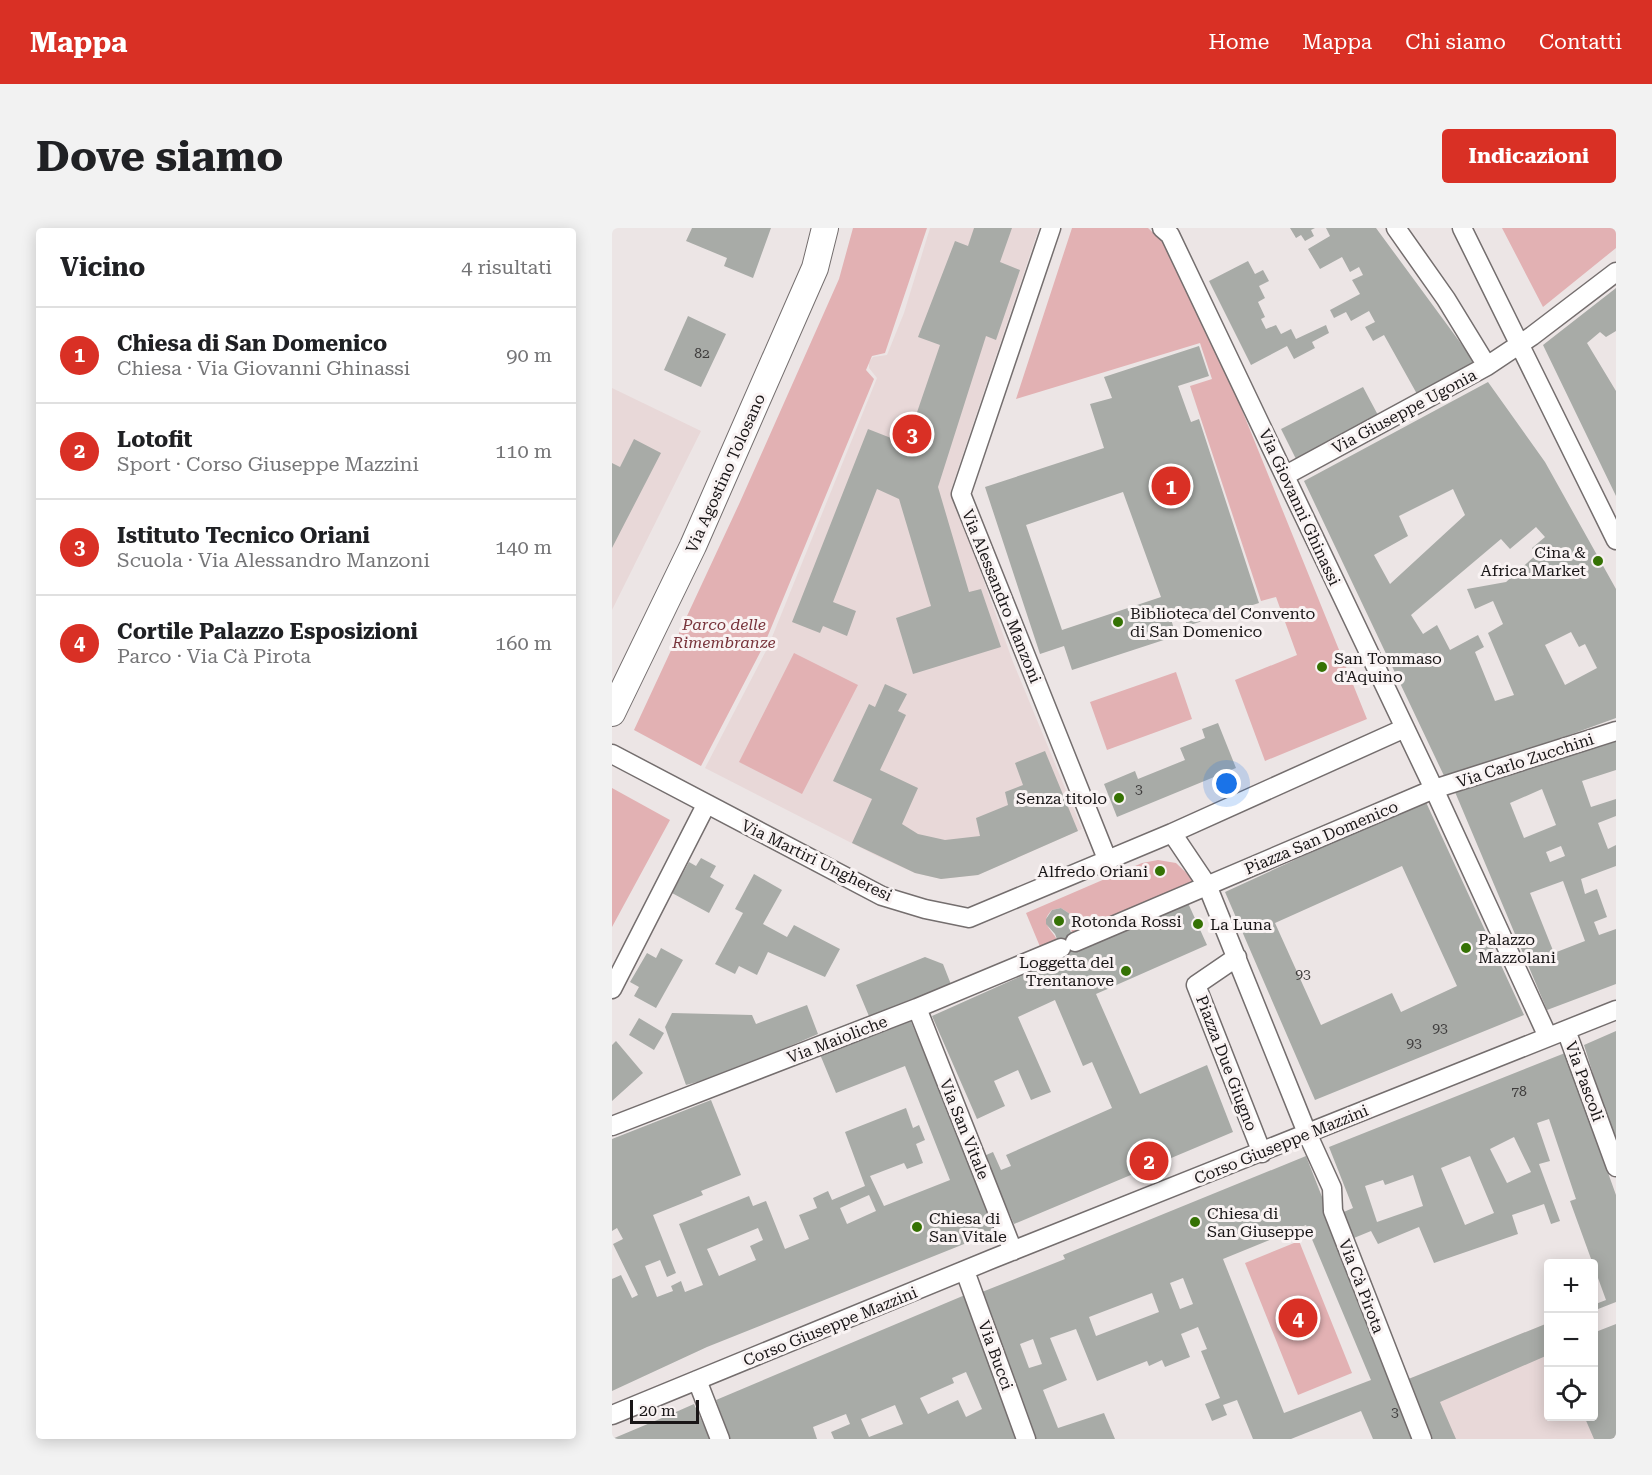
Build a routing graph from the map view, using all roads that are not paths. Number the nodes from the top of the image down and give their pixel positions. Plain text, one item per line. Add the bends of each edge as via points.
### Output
1 (825, 228) edge
2 (1052, 228) edge
3 (1162, 228) edge
4 (1396, 228) edge
5 (1462, 228) edge
6 (1616, 272) edge
7 (1520, 343) junction
8 (1486, 366) junction
9 (1286, 475) junction
10 (1616, 540) edge
11 (612, 713) edge
12 (1405, 728) junction
13 (1616, 731) edge
14 (612, 754) edge
15 (1434, 789) junction
16 (706, 805) junction
17 (1172, 833) junction
18 (1107, 859) junction
19 (1208, 885) junction
20 (1237, 957) junction
21 (612, 989) edge
22 (917, 1008) junction
23 (1616, 1010) edge
24 (1566, 1030) junction
25 (1548, 1037) junction
26 (612, 1126) edge
27 (1307, 1133) junction
28 (1262, 1153) junction
29 (1616, 1167) edge
30 (1013, 1251) junction
31 (965, 1270) junction
32 (697, 1380) junction
33 (612, 1415) edge
34 (720, 1439) edge
35 (1026, 1439) edge
36 (1422, 1439) edge

1 - 11 main road, Via Agostino Tolosano via 815,268 698,536
2 - 18 street, Via Alessandro Manzoni via 961,494
3 - 9 street, Via Giovanni Ghinassi via 1170,235
4 - 8 street via 1446,299
5 - 7 street
6 - 7 street, Via Giuseppe Ugonia
7 - 8 street, Via Giuseppe Ugonia
7 - 10 street
8 - 9 street, Via Giuseppe Ugonia
9 - 12 street, Via Giovanni Ghinassi
12 - 15 street, Via Giovanni Ghinassi
12 - 17 street, Via Martiri Ungheresi
13 - 15 street, Via Carlo Zucchini
14 - 16 street, Via Martiri Ungheresi
15 - 19 street, Piazza San Domenico
15 - 25 street, Via Giovanni Ghinassi
16 - 18 street, Via Martiri Ungheresi via 882,896 969,918
16 - 21 street
17 - 18 street, Via Martiri Ungheresi
17 - 19 street
19 - 20 street
19 - 22 street, Via Maioliche
20 - 27 street
20 - 28 street, Piazza Due Giugno via 1196,985
22 - 26 street, Via Maioliche
22 - 30 street, Via San Vitale
23 - 24 street, Corso Giuseppe Mazzini
24 - 25 street, Corso Giuseppe Mazzini
24 - 29 street, Via Pascoli
25 - 27 street, Corso Giuseppe Mazzini
27 - 28 street, Corso Giuseppe Mazzini
27 - 36 street, Via Cà Pirota via 1332,1188 1333,1211
28 - 30 street, Corso Giuseppe Mazzini
30 - 31 street, Corso Giuseppe Mazzini
31 - 32 street, Corso Giuseppe Mazzini
31 - 35 street, Via Bucci
32 - 33 street, Corso Giuseppe Mazzini
32 - 34 street

